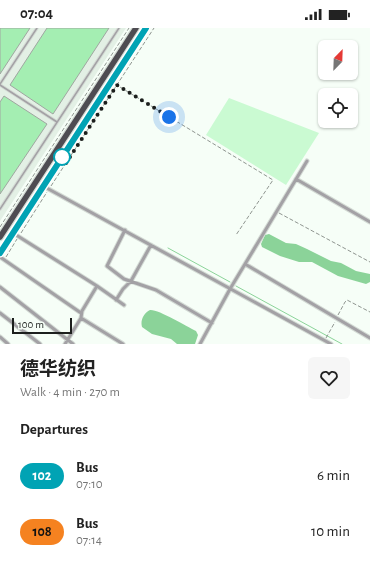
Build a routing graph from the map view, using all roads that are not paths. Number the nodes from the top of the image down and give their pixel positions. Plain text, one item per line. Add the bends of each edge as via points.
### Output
1 (37, 28) edge
2 (118, 28) edge
3 (136, 28) edge
4 (146, 28) edge
5 (0, 85) edge
6 (56, 122) junction
7 (307, 161) dead end
8 (296, 179) junction
9 (46, 187) junction
10 (0, 209) edge
11 (370, 222) edge
12 (125, 230) junction
13 (13, 233) junction
14 (0, 237) edge
15 (151, 245) junction
16 (0, 253) edge
17 (0, 257) edge
18 (245, 264) junction
19 (131, 281) junction
20 (97, 286) junction
21 (0, 287) edge
22 (230, 289) junction
23 (116, 300) junction
24 (124, 306) dead end
25 (0, 313) edge
26 (81, 313) junction
27 (81, 318) junction
28 (212, 323) junction
29 (0, 337) edge
30 (370, 338) edge
31 (67, 340) junction
32 (8, 344) edge
33 (40, 344) edge
34 (64, 344) edge
35 (73, 344) edge
36 (123, 344) edge
37 (200, 344) edge
38 (331, 344) edge

1 - 5 lane
2 - 6 lane
3 - 14 highway
4 - 9 highway
5 - 6 lane
6 - 10 lane
7 - 8 street
8 - 11 street
8 - 18 street
9 - 12 street
9 - 13 highway
12 - 15 street
12 - 19 street via 107,266 124,279
13 - 16 highway
13 - 20 street
15 - 19 street
15 - 22 street
17 - 26 street
18 - 22 street
18 - 30 street
19 - 23 street
19 - 28 street via 156,290
20 - 23 street
20 - 26 street
21 - 31 street
22 - 28 street
22 - 38 street
23 - 24 street
25 - 33 street
26 - 27 street
27 - 31 street
27 - 36 street
28 - 37 street
29 - 32 street
31 - 34 street
31 - 35 street

